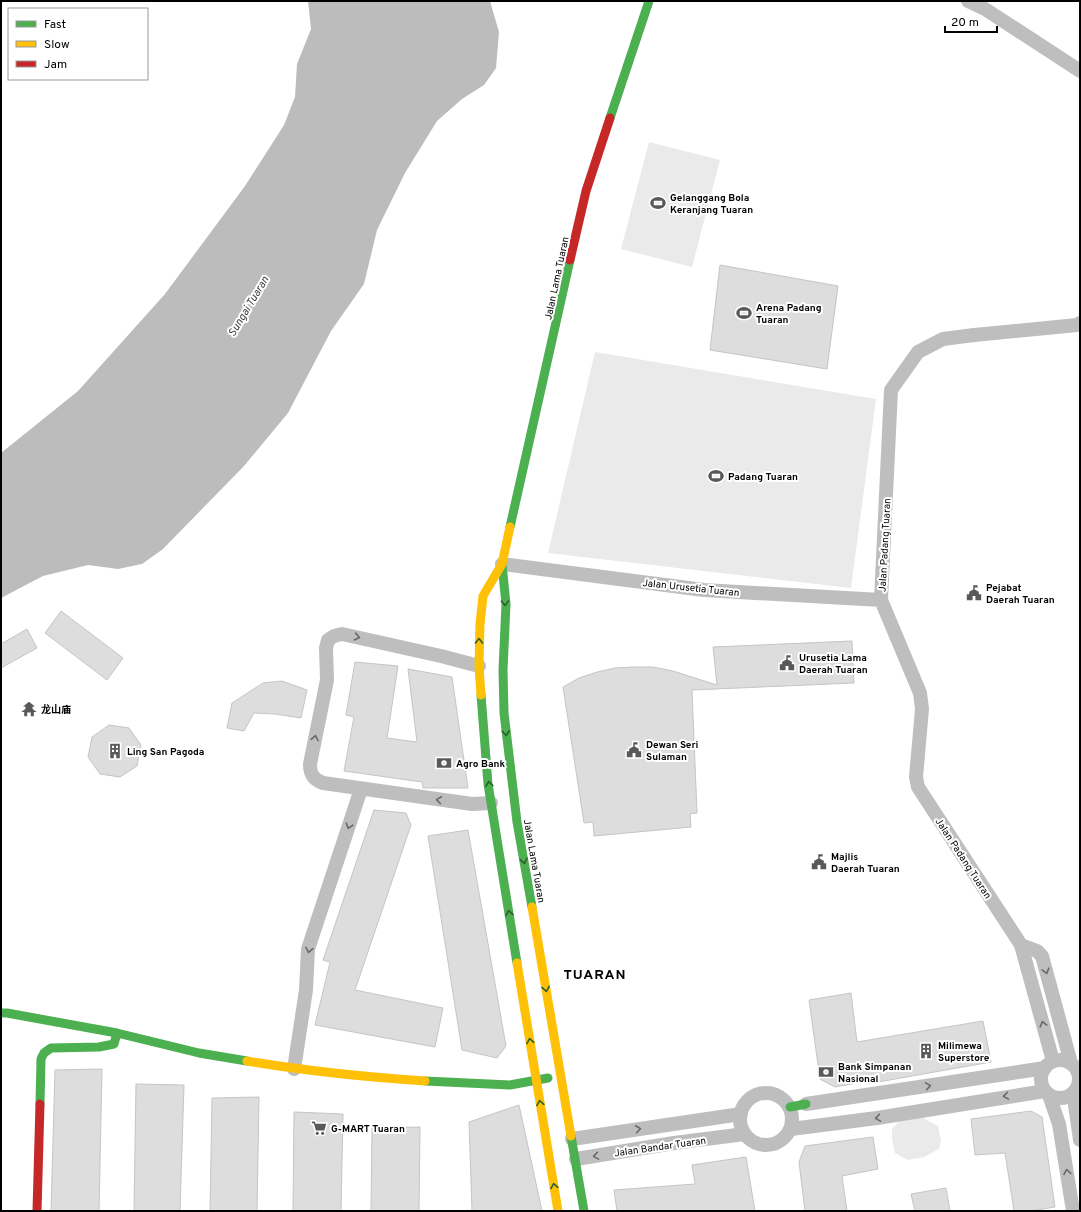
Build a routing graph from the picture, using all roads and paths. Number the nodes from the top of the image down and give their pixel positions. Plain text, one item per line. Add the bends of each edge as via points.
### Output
1 (650, 1) edge
2 (968, 1) edge
3 (1080, 72) edge
4 (1079, 327) edge
5 (502, 564) junction
6 (881, 600) junction
7 (479, 666) junction
8 (361, 789) junction
9 (492, 803) junction
10 (1021, 946) junction
11 (1, 1013) edge
12 (117, 1033) junction
13 (1071, 1063) junction
14 (1049, 1064) junction
15 (294, 1069) junction
16 (561, 1077) junction
17 (536, 1080) junction
18 (510, 1085) junction
19 (1076, 1089) junction
20 (523, 1093) dead end
21 (1047, 1093) junction
22 (531, 1104) dead end
23 (806, 1104) joint
24 (790, 1107) junction
25 (741, 1114) junction
26 (791, 1129) junction
27 (745, 1134) junction
28 (572, 1139) junction
29 (1080, 1140) edge
30 (551, 1159) junction
31 (572, 1159) junction
32 (37, 1211) edge
33 (558, 1211) edge
34 (584, 1211) edge
35 (1073, 1211) edge

1 - 5 street, Jalan Lama Tuaran via 586,190
2 - 3 street via 985,9
4 - 6 street, Jalan Padang Tuaran via 943,339 918,352 891,390
5 - 6 street, Jalan Urusetia Tuaran via 704,590
7 -> 5 street, Jalan Lama Tuaran via 483,596
5 -> 16 street, Jalan Lama Tuaran via 506,604 504,713 518,830
6 - 10 street, Jalan Padang Tuaran via 920,693 922,709 916,777 918,787
8 -> 7 street via 323,783 312,776 310,770 327,680 328,640 342,634
9 -> 7 street, Jalan Lama Tuaran via 488,784
9 -> 8 street via 472,804
8 -> 15 street via 308,949 306,990
17 -> 9 street, Jalan Lama Tuaran
10 -> 13 street via 1037,951 1042,956
14 -> 10 street, Jalan Padang Tuaran
11 - 12 street
12 - 15 street via 200,1053
12 - 32 street via 114,1044 99,1047 51,1048 41,1059
13 - 14 street via 1065,1061
13 - 19 street via 1078,1072
14 - 21 street via 1041,1079
23 -> 14 street
15 - 18 street via 360,1077
16 - 17 street
16 - 28 street, Jalan Lama Tuaran
17 - 18 street
30 -> 17 street, Jalan Lama Tuaran
18 - 20 street
19 - 21 street via 1067,1097 1055,1098
19 - 29 street via 1075,1105
21 -> 26 street
35 -> 21 street via 1059,1124
22 - 30 street
23 - 24 street
24 - 25 street via 777,1095 760,1094 746,1104
24 - 26 street via 793,1122
25 - 27 street via 740,1121
28 -> 25 street, Jalan Bandar Tuaran
26 - 27 street via 779,1142 771,1145 754,1143
27 -> 31 street, Jalan Bandar Tuaran
28 - 31 street, Jalan Lama Tuaran
33 -> 30 street
31 - 34 street, Jalan Lama Tuaran

